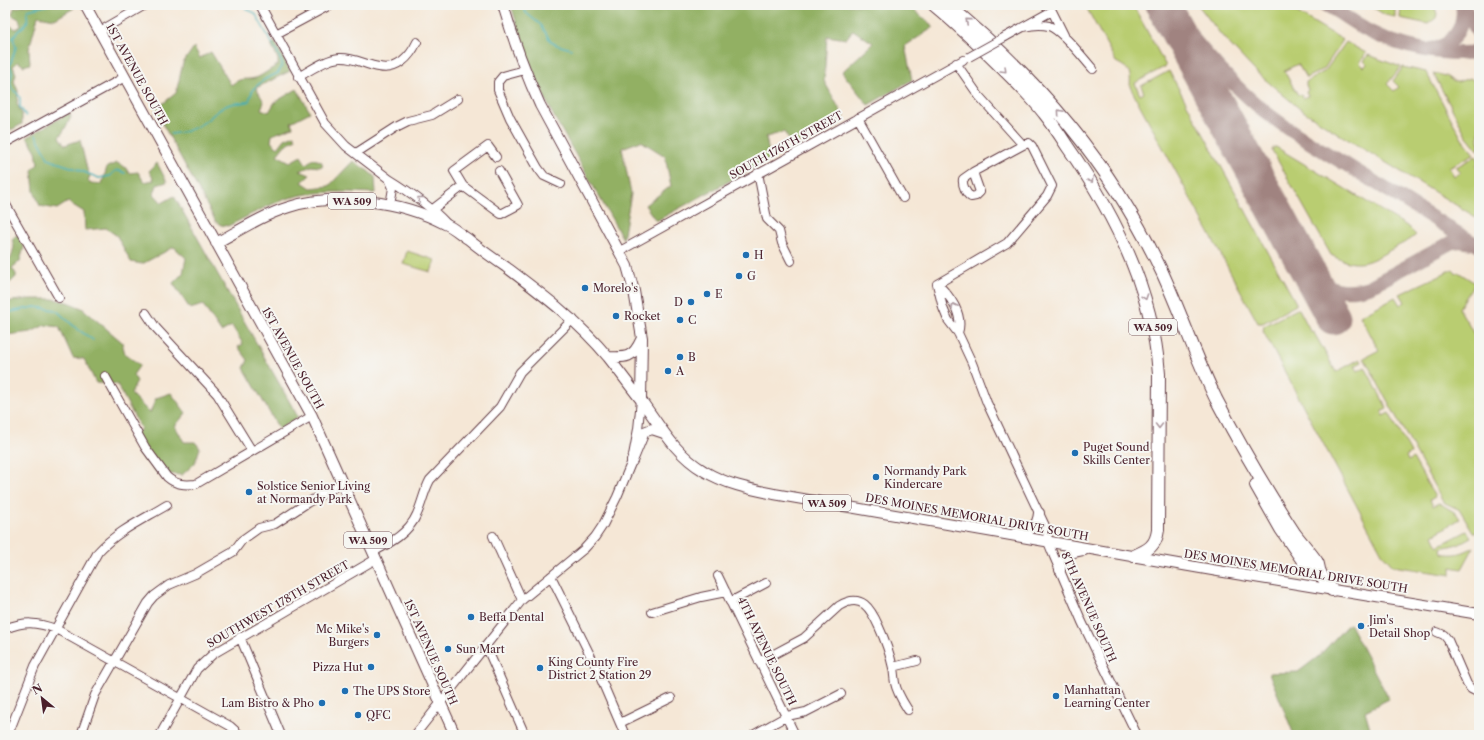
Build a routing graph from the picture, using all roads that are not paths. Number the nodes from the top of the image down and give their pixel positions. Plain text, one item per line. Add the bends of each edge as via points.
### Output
1 (85, 5) edge
2 (145, 5) edge
3 (260, 5) edge
4 (330, 5) edge
5 (503, 5) edge
6 (934, 5) edge
7 (948, 5) edge
8 (1024, 27) junction
9 (100, 31) junction
10 (276, 34) junction
11 (1068, 41) junction
12 (417, 42) dead end
13 (963, 60) junction
14 (525, 70) junction
15 (1093, 70) dead end
16 (124, 77) junction
17 (298, 77) junction
18 (458, 99) dead end
19 (1044, 113) junction
20 (858, 118) junction
21 (5, 143) edge
22 (1023, 145) junction
23 (356, 153) junction
24 (496, 157) dead end
25 (499, 171) dead end
26 (973, 172) dead end
27 (758, 173) junction
28 (389, 179) junction
29 (561, 184) dead end
30 (463, 186) junction
31 (903, 198) dead end
32 (5, 203) edge
33 (390, 204) junction
34 (433, 210) junction
35 (446, 224) junction
36 (216, 243) junction
37 (620, 251) junction
38 (791, 261) dead end
39 (59, 298) dead end
40 (146, 313) dead end
41 (573, 319) junction
42 (642, 338) junction
43 (608, 357) junction
44 (105, 376) dead end
45 (641, 400) junction
46 (312, 416) junction
47 (664, 433) junction
48 (252, 451) junction
49 (632, 461) junction
50 (342, 483) junction
51 (167, 505) dead end
52 (1039, 513) junction
53 (1007, 535) junction
54 (493, 536) dead end
55 (1048, 542) junction
56 (1090, 548) junction
57 (375, 556) junction
58 (1134, 556) junction
59 (1060, 570) junction
60 (1320, 572) junction
61 (551, 576) junction
62 (718, 576) dead end
63 (766, 583) dead end
64 (1332, 590) junction
65 (726, 592) junction
66 (522, 600) junction
67 (730, 602) junction
68 (652, 612) dead end
69 (1477, 616) edge
70 (5, 629) edge
71 (56, 629) junction
72 (1437, 632) dead end
73 (240, 637) junction
74 (486, 646) junction
75 (114, 661) junction
76 (918, 661) dead end
77 (759, 662) junction
78 (893, 667) junction
79 (1479, 693) edge
80 (841, 694) dead end
81 (671, 698) dead end
82 (181, 699) junction
83 (441, 702) junction
84 (908, 710) dead end
85 (787, 716) junction
86 (620, 723) junction
87 (8, 735) edge
88 (81, 735) edge
89 (160, 735) edge
90 (240, 735) edge
91 (281, 735) edge
92 (415, 735) edge
93 (455, 735) edge
94 (525, 735) edge
95 (625, 735) edge
96 (753, 735) edge
97 (796, 735) edge
98 (1137, 735) edge

1 - 9 main road, 1ST AVENUE SOUTH
2 - 9 street
3 - 10 street
4 - 10 street
5 - 14 main road
6 -> 19 highway, WA 509 via 974,40
60 -> 7 highway via 1318,564 1285,518 1240,444 1196,356 1155,258 1115,187 1093,154 1057,109 1012,61
8 - 11 street via 1050,27
8 - 11 street, SOUTH 176TH STREET via 1052,11
8 - 13 street, SOUTH 176TH STREET, bridge
9 - 16 main road, 1ST AVENUE SOUTH
10 - 17 street
11 - 15 street
12 - 17 street via 406,59 394,66 380,68 351,59 331,59
13 - 20 street, SOUTH 176TH STREET
13 - 22 street via 979,96
14 - 29 street via 503,76 498,82 498,90 510,118 538,168 544,176
14 - 37 main road via 554,133
16 - 21 street
16 - 36 main road, 1ST AVENUE SOUTH
17 - 23 street via 325,124
18 - 23 street via 432,115 398,126
19 -> 58 highway, WA 509 via 1089,177 1112,218 1146,300 1157,348 1158,530 1151,548
19 - 60 highway via 1072,139 1124,212 1150,261 1208,394 1264,502 1303,561 1310,569
20 - 27 street, SOUTH 176TH STREET
20 - 31 street
22 - 26 street
22 - 52 street, 8TH AVENUE SOUTH via 1029,143 1032,146 1052,186 1047,196 1007,243 937,284 947,293 957,313 960,326 958,333 987,403
23 - 28 street
24 - 30 street via 488,146 454,171
25 - 30 street via 518,205 501,214
27 - 37 street, SOUTH 176TH STREET
27 - 38 street via 767,219 779,231
28 - 33 street via 393,188
34 -> 28 street
30 - 34 street
32 - 39 street
33 - 35 main road, WA 509
33 - 36 main road, WA 509 via 335,200 290,207
34 - 35 street
35 - 41 main road, WA 509 via 551,300
36 - 46 main road, 1ST AVENUE SOUTH / WA 509
37 - 42 main road via 634,291
40 - 48 street via 156,328 217,394
41 - 43 main road, WA 509
41 - 57 street, SOUTHWEST 178TH STREET via 520,372 500,407 430,480 411,524
42 - 43 main road via 636,350 630,355 622,358
42 - 45 main road
43 - 45 main road, WA 509
44 - 48 street via 146,447 171,481 186,485 196,484
45 - 47 main road, DES MOINES MEMORIAL DRIVE SOUTH / WA 509
45 - 49 street
46 - 48 street
46 - 50 main road, 1ST AVENUE SOUTH / WA 509
47 - 49 main road via 652,429 644,432
47 - 53 main road, DES MOINES MEMORIAL DRIVE SOUTH / WA 509 via 688,460 703,471 739,487
49 - 61 street via 616,500 595,537
50 - 57 main road, 1ST AVENUE SOUTH / WA 509
50 - 75 street via 275,524 259,528 242,540 234,552 159,592 148,603
51 - 71 street via 117,535 98,552
52 - 53 main road via 1037,523 1029,530
52 - 55 street, 8TH AVENUE SOUTH via 1047,530
53 - 55 main road, DES MOINES MEMORIAL DRIVE SOUTH / WA 509
54 - 66 street
55 - 56 main road, DES MOINES MEMORIAL DRIVE SOUTH / WA 509
55 - 59 street, 8TH AVENUE SOUTH
56 - 58 main road, DES MOINES MEMORIAL DRIVE SOUTH / WA 509
56 - 59 main road via 1067,554
57 - 73 street, SOUTHWEST 178TH STREET
57 - 83 main road, 1ST AVENUE SOUTH / WA 509
58 - 64 main road, DES MOINES MEMORIAL DRIVE SOUTH / WA 509
59 - 98 street, 8TH AVENUE SOUTH via 1082,622
60 - 64 highway
61 - 66 street
61 - 86 street
62 - 65 street, 4TH AVENUE SOUTH
63 - 67 street
64 - 69 main road, DES MOINES MEMORIAL DRIVE SOUTH
65 - 67 street, 4TH AVENUE SOUTH
65 - 68 street
66 - 74 street
67 - 77 street, 4TH AVENUE SOUTH
70 - 71 street via 27,622
71 - 75 street
71 - 87 street via 35,666
72 - 79 street via 1448,640 1467,684
73 - 82 street, SOUTHWEST 178TH STREET via 204,661
73 - 91 street
74 - 83 street
74 - 94 street
75 - 82 street
75 - 88 street via 96,695
76 - 78 street
77 - 78 street via 804,638 839,606 855,600 869,607 885,640
77 - 85 street, 4TH AVENUE SOUTH
78 - 84 street via 897,690
80 - 85 street via 817,708
81 - 86 street
82 - 89 street, SOUTHWEST 178TH STREET
82 - 90 street via 230,726
83 - 92 street
83 - 93 main road, 1ST AVENUE SOUTH / WA 509
85 - 96 street
85 - 97 street, 4TH AVENUE SOUTH
86 - 95 street

